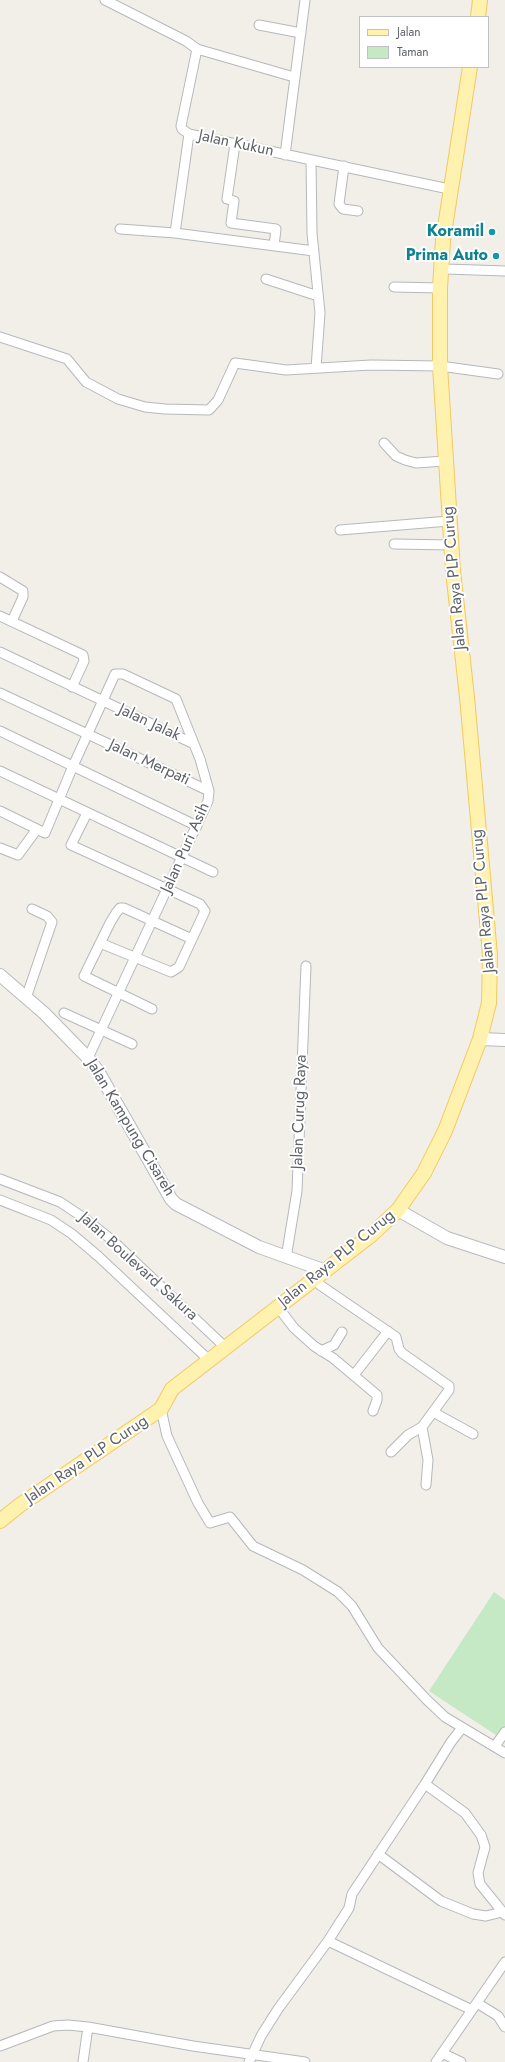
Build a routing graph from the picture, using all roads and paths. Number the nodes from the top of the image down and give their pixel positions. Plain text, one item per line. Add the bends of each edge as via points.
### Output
1 (105, 0) edge
2 (305, 0) edge
3 (480, 0) edge
4 (478, 16) edge
5 (260, 25) dead end
6 (301, 33) junction
7 (197, 49) junction
8 (470, 68) edge
9 (294, 77) junction
10 (189, 134) junction
11 (234, 144) junction
12 (285, 154) junction
13 (310, 160) junction
14 (344, 166) junction
15 (449, 189) junction
16 (358, 211) dead end
17 (120, 229) dead end
18 (175, 233) junction
19 (274, 246) junction
20 (314, 251) junction
21 (442, 266) junction
22 (505, 271) edge
23 (266, 279) dead end
24 (394, 287) dead end
25 (440, 288) junction
26 (318, 296) junction
27 (0, 337) edge
28 (440, 366) junction
29 (316, 368) junction
30 (498, 374) dead end
31 (384, 443) dead end
32 (445, 461) junction
33 (449, 521) junction
34 (340, 530) dead end
35 (394, 544) dead end
36 (451, 546) junction
37 (0, 577) edge
38 (0, 616) edge
39 (12, 621) junction
40 (0, 652) edge
41 (72, 687) junction
42 (0, 693) edge
43 (104, 702) junction
44 (0, 731) edge
45 (89, 735) junction
46 (194, 744) junction
47 (73, 766) junction
48 (0, 771) edge
49 (209, 791) junction
50 (58, 800) junction
51 (0, 812) edge
52 (87, 813) junction
53 (197, 826) junction
54 (41, 831) junction
55 (0, 848) edge
56 (183, 858) junction
57 (213, 872) dead end
58 (168, 890) junction
59 (32, 909) dead end
60 (153, 922) junction
61 (192, 939) junction
62 (100, 943) junction
63 (136, 958) junction
64 (306, 966) dead end
65 (0, 975) edge
66 (118, 994) junction
67 (26, 998) junction
68 (152, 1009) dead end
69 (64, 1013) dead end
70 (102, 1030) junction
71 (480, 1039) junction
72 (505, 1040) edge
73 (132, 1044) dead end
74 (88, 1058) junction
75 (0, 1179) edge
76 (0, 1200) edge
77 (398, 1210) junction
78 (505, 1257) edge
79 (286, 1258) junction
80 (319, 1274) junction
81 (278, 1307) junction
82 (388, 1331) junction
83 (342, 1332) dead end
84 (225, 1347) junction
85 (322, 1351) junction
86 (209, 1360) junction
87 (354, 1375) junction
88 (161, 1409) junction
89 (373, 1411) dead end
90 (433, 1412) junction
91 (422, 1427) junction
92 (474, 1434) dead end
93 (391, 1452) dead end
94 (426, 1485) dead end
95 (0, 1521) edge
96 (462, 1728) junction
97 (505, 1732) edge
98 (496, 1746) junction
99 (505, 1753) edge
100 (425, 1784) junction
101 (378, 1854) junction
102 (504, 1913) edge
103 (328, 1941) junction
104 (505, 1962) edge
105 (474, 2007) junction
106 (88, 2027) junction
107 (505, 2027) edge
108 (0, 2046) edge
109 (442, 2053) junction
110 (251, 2058) edge
111 (83, 2062) edge
112 (305, 2062) edge
113 (436, 2062) edge
114 (461, 2062) edge

1 - 7 street
2 - 6 street, Jalan Kukun
3 - 4 main road
5 - 6 street
6 - 9 street, Jalan Kukun
7 - 9 street
7 - 10 street, Jalan Kukun via 181,126
8 - 15 main road, Jalan Raya PLP Curug
9 - 12 street, Jalan Kukun
10 - 11 street, Jalan Kukun
10 - 18 street
11 - 12 street, Jalan Kukun
11 - 19 street via 227,199 234,201 231,223 276,229
12 - 13 street, Jalan Kukun
13 - 14 street, Jalan Kukun
13 - 20 street
14 - 15 street, Jalan Kukun
14 - 16 street via 339,204 343,209
15 - 21 main road, Jalan Raya PLP Curug via 442,240
17 - 18 street
18 - 19 street
19 - 20 street
20 - 26 street
21 - 22 street via 446,269
21 - 25 main road, Jalan Raya PLP Curug
23 - 26 street
24 - 25 street
25 - 28 main road, Jalan Raya PLP Curug
26 - 29 street via 320,313
27 - 29 street via 67,359 86,382 118,399 145,407 209,410 218,400 235,364 286,370
28 - 29 street via 371,365
28 - 30 street
28 - 32 main road, Jalan Raya PLP Curug
31 - 32 street via 396,456 405,460
32 - 33 main road, Jalan Raya PLP Curug
33 - 34 street
33 - 36 main road, Jalan Raya PLP Curug
35 - 36 street
36 - 71 main road, Jalan Raya PLP Curug via 490,955 488,1003
37 - 39 street via 23,591 23,597
38 - 39 street
39 - 41 street via 83,655 84,661
40 - 41 street, Jalan Jalak
41 - 43 street, Jalan Jalak
42 - 45 street, Jalan Merpati
43 - 45 street, Jalan Puri Asih
43 - 46 street, Jalan Jalak
43 - 46 street, Jalan Puri Asih via 115,674 118,673 173,696
44 - 47 street
45 - 47 street, Jalan Puri Asih
45 - 49 street, Jalan Merpati
46 - 49 street, Jalan Puri Asih
47 - 50 street, Jalan Puri Asih
47 - 53 street
48 - 50 street
49 - 53 street, Jalan Puri Asih via 208,801
50 - 52 street
50 - 54 street, Jalan Puri Asih
51 - 54 street
52 - 56 street
52 - 58 street via 71,845
53 - 56 street, Jalan Puri Asih
54 - 55 street, Jalan Puri Asih via 18,854
56 - 57 street
56 - 58 street, Jalan Puri Asih
58 - 60 street, Jalan Puri Asih
58 - 61 street via 204,907 205,911
59 - 67 street via 47,916 52,922
60 - 61 street
60 - 62 street via 128,909 120,908
60 - 63 street, Jalan Puri Asih
61 - 63 street via 176,971 171,972
62 - 63 street
62 - 66 street via 84,976
63 - 66 street, Jalan Puri Asih
64 - 79 street, Jalan Curug Raya via 297,1192
65 - 67 main road, Jalan Kampung Cisareh
66 - 68 street
66 - 70 street, Jalan Puri Asih
67 - 74 main road, Jalan Kampung Cisareh via 57,1025
69 - 70 street
70 - 73 street
70 - 74 street, Jalan Puri Asih
71 - 72 main road
71 - 77 main road, Jalan Raya PLP Curug via 442,1137 424,1173
74 - 79 main road, Jalan Kampung Cisareh via 98,1071 171,1199 188,1212
75 - 84 street, Jalan Boulevard Sakura via 60,1202 84,1218 112,1240
76 - 86 street, Jalan Boulevard Sakura via 51,1220 72,1234
77 - 78 main road via 447,1238
77 - 80 main road, Jalan Raya PLP Curug via 370,1236
79 - 80 main road, Jalan Kampung Cisareh
80 - 81 main road, Jalan Raya PLP Curug
80 - 82 street via 320,1285
81 - 84 main road, Jalan Raya PLP Curug
81 - 85 street via 294,1328
82 - 87 street
82 - 90 street via 396,1337 402,1353 449,1386 449,1390
83 - 85 street via 334,1345
84 - 86 main road, Jalan Raya PLP Curug
85 - 87 street
86 - 88 main road, Jalan Raya PLP Curug via 172,1389
87 - 89 street via 377,1395
88 - 95 main road, Jalan Raya PLP Curug
88 - 96 street via 167,1436 210,1523 230,1517 253,1546 303,1570 338,1592 352,1606 378,1648 404,1677 445,1717
90 - 91 street
90 - 92 street
91 - 93 street via 408,1435
91 - 94 street via 428,1460
96 - 98 street
96 - 100 street
97 - 98 street
98 - 99 street
100 - 101 street
100 - 102 street via 465,1813 481,1835 485,1847 478,1874 480,1884
101 - 102 street via 442,1901 473,1914 486,1916
101 - 103 street via 352,1894 349,1908
103 - 105 street
103 - 110 street via 260,2036
104 - 105 street
105 - 107 street via 498,2016
105 - 109 street
106 - 108 street via 53,2026
106 - 110 street
106 - 111 street
109 - 113 street
109 - 114 street
110 - 112 street

